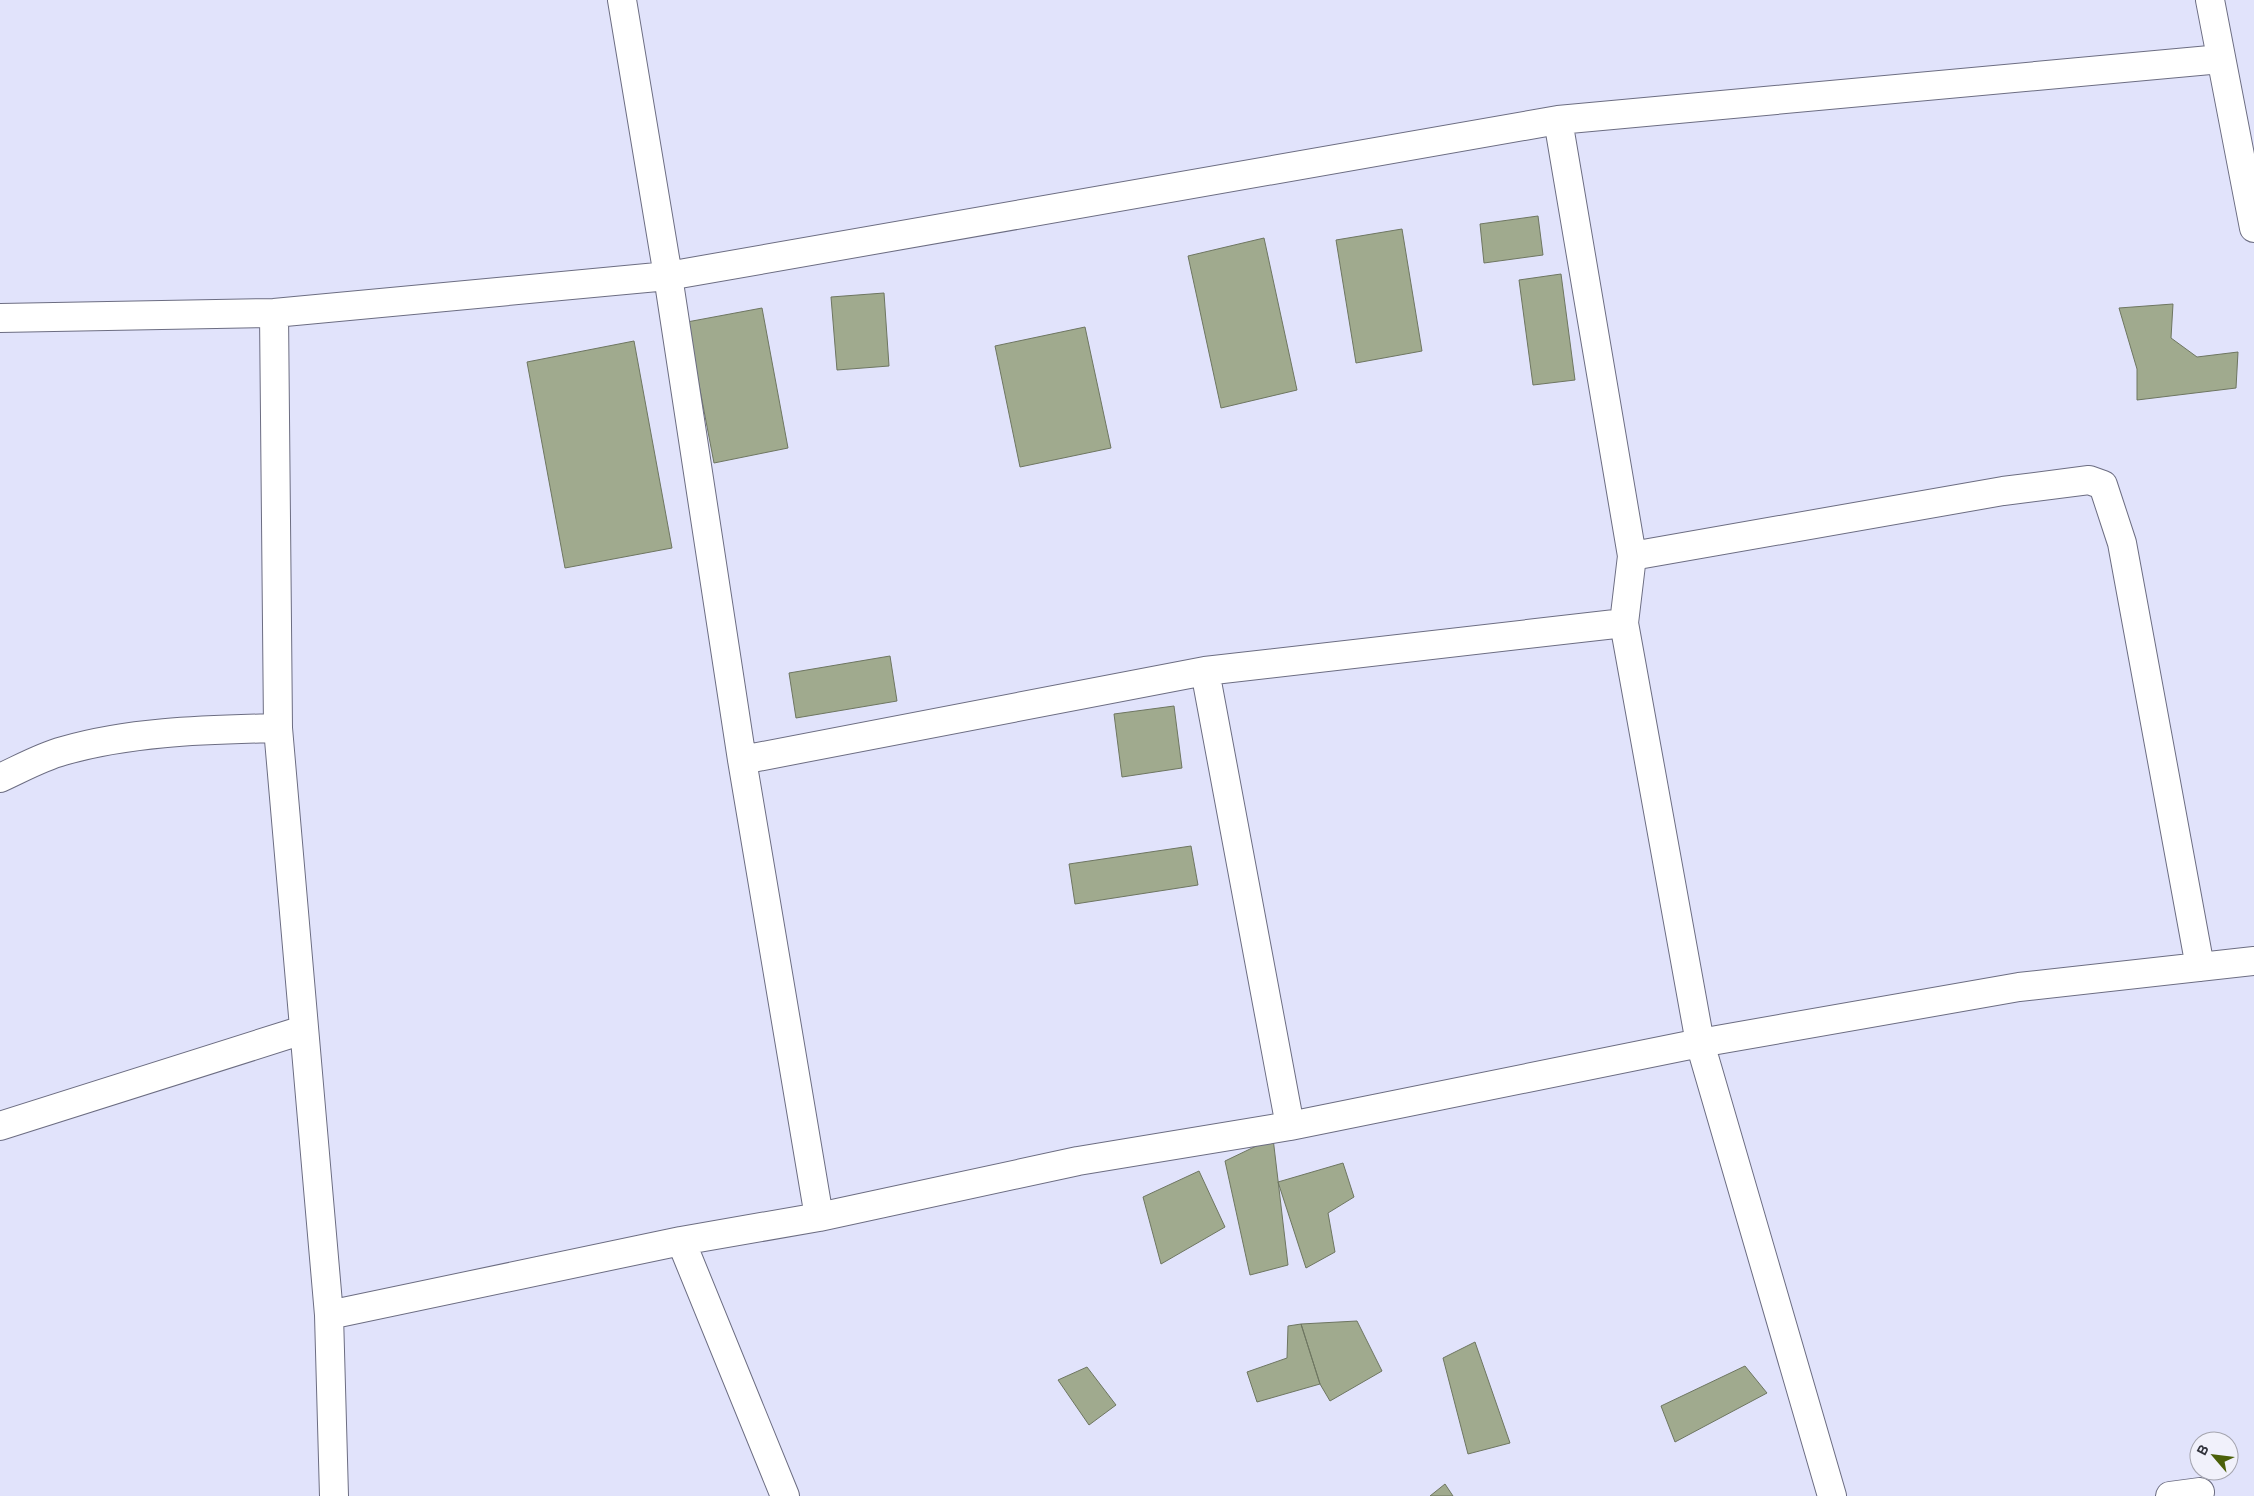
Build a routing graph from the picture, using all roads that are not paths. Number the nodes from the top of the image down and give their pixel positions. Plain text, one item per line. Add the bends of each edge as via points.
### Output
1 (622, 0) edge
2 (2210, 0) edge
3 (2221, 59) junction
4 (1558, 120) junction
5 (2254, 228) edge
6 (668, 276) junction
7 (274, 313) junction
8 (0, 318) edge
9 (1632, 556) junction
10 (1624, 623) junction
11 (1205, 671) junction
12 (278, 728) junction
13 (742, 760) junction
14 (0, 778) edge
15 (2254, 961) edge
16 (2200, 967) junction
17 (303, 1030) junction
18 (1700, 1043) junction
19 (0, 1126) edge
20 (1290, 1126) junction
21 (819, 1217) junction
22 (681, 1241) junction
23 (329, 1315) junction
24 (2200, 1492) dead end
25 (334, 1496) edge
26 (785, 1496) edge
27 (1832, 1496) edge
28 (2170, 1496) edge

1 - 6 street
2 - 3 street
3 - 4 street
3 - 5 street
4 - 6 street
4 - 9 street
6 - 7 street
6 - 13 street
7 - 8 street
7 - 12 street
9 - 10 street
9 - 16 street via 2002,491 2089,480 2103,485 2122,543
10 - 11 street
10 - 18 street
11 - 13 street
11 - 20 street
12 - 14 street via 198,730 105,741 61,751
12 - 17 street
13 - 21 street
15 - 16 street
16 - 18 street via 2019,987
17 - 19 street
17 - 23 street
18 - 20 street
18 - 27 street
20 - 21 street via 1078,1161
21 - 22 street
22 - 23 street
22 - 26 street
23 - 25 street
24 - 28 street

